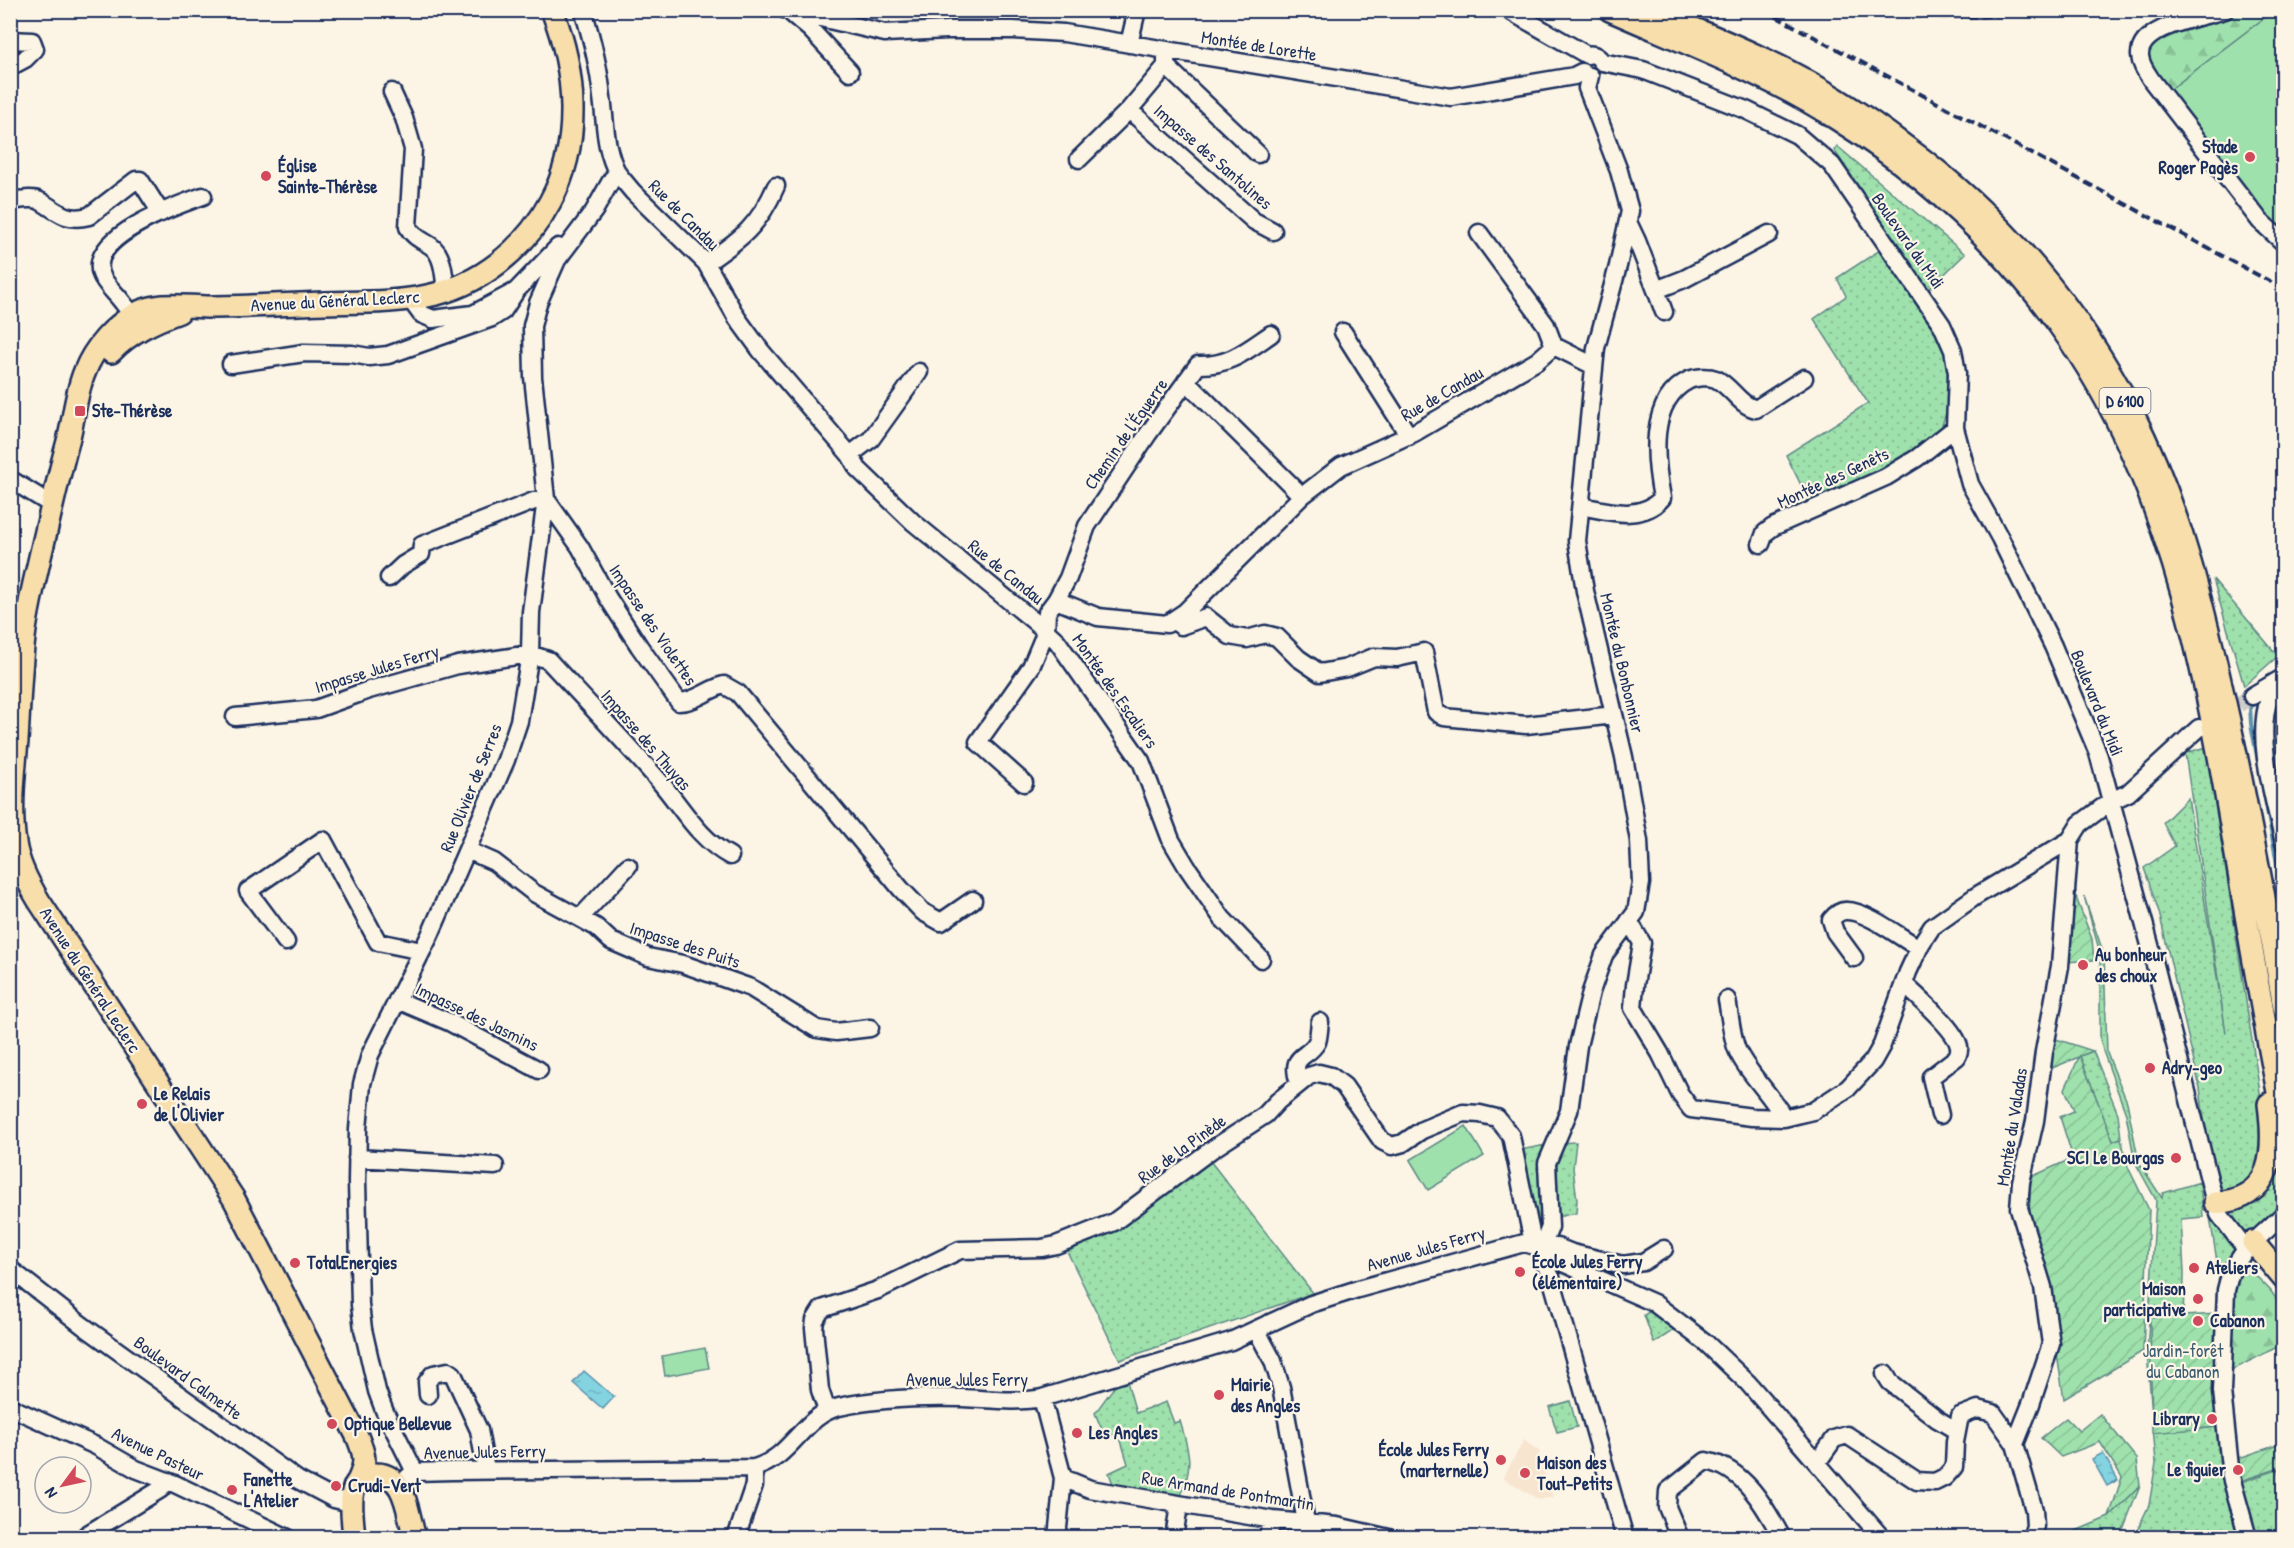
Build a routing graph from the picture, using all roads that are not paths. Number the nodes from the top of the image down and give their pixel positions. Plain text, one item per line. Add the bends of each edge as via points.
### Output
1 (552, 10) edge
2 (583, 10) edge
3 (1137, 10) edge
4 (1508, 10) edge
5 (1610, 10) edge
6 (1651, 10) edge
7 (2225, 10) edge
8 (788, 11) edge
9 (10, 40) edge
10 (1129, 44) junction
11 (1166, 59) junction
12 (1594, 59) junction
13 (10, 67) edge
14 (850, 72) dead end
15 (1586, 74) junction
16 (392, 92) dead end
17 (1129, 110) junction
18 (1258, 154) dead end
19 (1079, 159) dead end
20 (618, 174) junction
21 (776, 186) dead end
22 (203, 196) dead end
23 (10, 201) edge
24 (161, 213) junction
25 (1628, 222) junction
26 (579, 229) junction
27 (1273, 231) dead end
28 (1479, 233) dead end
29 (1769, 234) dead end
30 (2283, 243) edge
31 (706, 263) junction
32 (1656, 290) junction
33 (516, 291) junction
34 (446, 292) junction
35 (410, 299) junction
36 (1664, 312) dead end
37 (137, 322) junction
38 (1343, 332) dead end
39 (1270, 334) dead end
40 (1554, 346) junction
41 (231, 364) dead end
42 (1594, 366) junction
43 (919, 372) dead end
44 (1804, 378) dead end
45 (1186, 381) junction
46 (1955, 428) junction
47 (1409, 436) junction
48 (850, 455) junction
49 (10, 482) edge
50 (1302, 496) junction
51 (546, 499) junction
52 (52, 505) junction
53 (1581, 506) junction
54 (1761, 544) dead end
55 (389, 578) dead end
56 (1056, 600) junction
57 (1173, 620) junction
58 (1046, 631) junction
59 (530, 654) junction
60 (16, 676) edge
61 (2282, 678) edge
62 (2252, 696) tunnel mouth
63 (1614, 715) junction
64 (236, 717) dead end
65 (2199, 728) dead end
66 (1024, 783) dead end
67 (2111, 801) junction
68 (2070, 840) junction
69 (2283, 843) edge
70 (467, 850) junction
71 (730, 856) dead end
72 (628, 866) dead end
73 (973, 900) dead end
74 (580, 918) junction
75 (1629, 921) junction
76 (286, 942) dead end
77 (1919, 948) junction
78 (422, 951) junction
79 (1854, 958) dead end
80 (1261, 959) dead end
81 (1904, 984) junction
82 (397, 1000) junction
83 (1727, 1000) dead end
84 (2283, 1006) edge
85 (1320, 1022) dead end
86 (870, 1029) dead end
87 (539, 1070) dead end
88 (2275, 1080) junction
89 (1299, 1083) junction
90 (1940, 1114) dead end
91 (1784, 1118) junction
92 (2283, 1122) edge
93 (357, 1158) junction
94 (495, 1166) dead end
95 (2215, 1203) junction
96 (2283, 1214) edge
97 (2249, 1246) junction
98 (1538, 1247) junction
99 (1664, 1249) dead end
100 (10, 1269) edge
101 (2283, 1279) edge
102 (1257, 1330) junction
103 (1885, 1374) dead end
104 (428, 1395) dead end
105 (1042, 1398) junction
106 (10, 1407) edge
107 (827, 1410) junction
108 (1957, 1431) junction
109 (2015, 1443) junction
110 (365, 1455) junction
111 (1817, 1463) junction
112 (754, 1468) junction
113 (486, 1470) junction
114 (415, 1473) junction
115 (1063, 1478) junction
116 (390, 1479) junction
117 (165, 1481) junction
118 (358, 1481) junction
119 (351, 1503) junction
120 (1179, 1505) junction
121 (1273, 1520) junction
122 (1308, 1530) edge
123 (86, 1535) dead end
124 (353, 1537) edge
125 (288, 1538) edge
126 (415, 1538) edge
127 (736, 1538) edge
128 (1057, 1538) edge
129 (1174, 1538) edge
130 (1267, 1538) edge
131 (1389, 1538) edge
132 (1625, 1538) edge
133 (1680, 1538) edge
134 (1782, 1538) edge
135 (1882, 1538) edge
136 (2031, 1538) edge
137 (2248, 1538) edge

1 - 34 main road, Avenue du Général Leclerc via 568,60 572,97 568,152 556,191 543,216 518,247 485,273
2 - 20 street via 594,48 605,143
3 - 10 street
4 - 12 street, Boulevard du Midi
5 - 88 main road, D 6100 via 1803,99 1893,156 1950,204 2022,277 2087,368 2115,417 2159,520 2193,638 2220,754
6 - 84 main road, D 6100 via 1768,62 1821,91 1908,148 2012,240 2100,357 2133,414 2165,485 2208,627 2253,836
7 - 30 street via 2148,36 2140,53 2142,64 2260,221
8 - 10 street, Montée de Lorette via 885,33 1013,30 1064,33
8 - 14 street
9 - 13 street via 32,41 35,49
10 - 11 street, Montée de Lorette
11 - 15 street, Montée de Lorette via 1451,97
11 - 17 street
11 - 18 street
12 - 15 street via 1581,62
12 - 46 street, Boulevard du Midi via 1643,70 1746,110 1797,135 1832,165 1942,325 1953,350 1957,373
15 - 25 street, Montée du Bonbonnier via 1587,88 1630,210
16 - 34 street via 413,149 408,227 438,253
17 - 19 street
17 - 27 street, Impasse des Santolines via 1254,221
20 - 26 street, Rue Olivier de Serres
20 - 31 street, Rue de Candau
21 - 31 street via 766,211 743,238
22 - 24 street
23 - 24 street via 38,199 58,213 81,218 140,180
24 - 37 street via 114,240 99,266
25 - 32 street
25 - 42 street, Montée du Bonbonnier
26 - 33 street
26 - 51 street, Rue Olivier de Serres via 557,260 532,326 533,377
28 - 40 street via 1546,325
29 - 32 street
31 - 48 street, Rue de Candau via 760,351
32 - 36 street
33 - 35 street via 474,314 433,319 420,314
33 - 41 street via 492,318 388,355 304,353
34 - 35 main road, Avenue du Général Leclerc
35 - 37 main road, Avenue du Général Leclerc via 161,306 150,308
37 - 52 main road, Avenue du Général Leclerc via 108,335 92,357 80,385
38 - 47 street
39 - 45 street, Chemin de l'Équerre via 1240,355 1216,365 1198,365
40 - 42 street
40 - 47 street, Rue de Candau via 1537,361
42 - 53 street, Montée du Bonbonnier
43 - 48 street via 871,439
44 - 53 street via 1756,409 1714,378 1695,377 1674,391 1657,426 1662,498 1656,505 1622,514
45 - 50 street
45 - 56 street, Chemin de l'Équerre via 1087,526
46 - 54 street, Montée des Genêts via 1886,477 1773,526
46 - 67 street, Boulevard du Midi via 1970,484 2052,646 2098,753
47 - 50 street, Rue de Candau via 1341,466
48 - 58 street, Rue de Candau via 858,469 913,522
49 - 52 street
50 - 57 street, Rue de Candau via 1192,606
51 - 55 street via 422,545 421,554
51 - 59 street, Rue Olivier de Serres via 531,612
51 - 73 street, Impasse des Violettes via 679,702 688,702 724,685 738,693 923,912 940,922
52 - 60 main road, Avenue du Général Leclerc
53 - 63 street, Montée du Bonbonnier via 1577,541
56 - 57 street, Rue de Candau via 1098,617 1167,624
56 - 58 street, Rue de Candau via 1047,612
57 - 63 street via 1181,626 1206,617 1230,636 1277,637 1320,673 1374,657 1397,658 1424,652 1436,712 1443,717 1526,725
58 - 66 street via 1031,668 978,742
58 - 80 street, Montée des Escaliers via 1142,761 1171,840 1187,867 1222,918
59 - 64 street, Impasse Jules Ferry via 458,665 316,709
59 - 70 street, Rue Olivier de Serres via 519,721
59 - 71 street, Impasse des Thuyas via 548,660 663,785 687,820 716,849
60 - 110 main road, Avenue du Général Leclerc via 13,827 28,884 234,1199 344,1407
61 - 62 street
61 - 69 street via 2269,698 2264,724
63 - 75 street, Montée du Bonbonnier via 1639,841 1641,883 1636,912
65 - 67 street via 2127,793
67 - 68 street via 2080,824
67 - 95 street, Boulevard du Midi
68 - 77 street via 1932,927
68 - 109 street, Montée du Valadas via 2060,966 2019,1208 2043,1287 2051,1344
70 - 74 street, Impasse des Puits via 494,862 534,893
70 - 78 street, Rue Olivier de Serres
72 - 74 street
74 - 86 street, Impasse des Puits via 611,941 648,957 692,967 751,988 817,1029
75 - 91 street via 1642,943 1633,1008 1691,1109
75 - 98 street, Montée du Bonbonnier via 1604,955 1591,992 1569,1111 1547,1163 1550,1227
76 - 78 street via 248,891 323,840 378,942
77 - 79 street via 1866,916 1846,910 1832,920 1835,932
77 - 81 street
78 - 82 street, Rue Olivier de Serres
81 - 90 street via 1925,1002 1959,1047 1958,1057 1931,1077
81 - 91 street via 1874,1061 1848,1088 1813,1112
82 - 87 street, Impasse des Jasmins via 449,1022
82 - 93 street, Rue Olivier de Serres via 364,1070
83 - 91 street via 1736,1046
85 - 89 street via 1317,1042 1300,1058 1295,1071
88 - 92 main road, D 6100
88 - 95 main road via 2269,1101 2273,1135 2265,1176 2245,1196
89 - 98 street, Rue de la Pinède via 1319,1073 1331,1076 1344,1086 1382,1141 1392,1146 1463,1113 1497,1118 1511,1136 1526,1216
89 - 107 street, Rue de la Pinède via 1266,1115 1211,1150 1128,1214 1098,1230 1042,1248 960,1250 878,1290 822,1309 814,1328 820,1390
93 - 94 street
93 - 114 street, Rue Olivier de Serres via 363,1329 377,1391
95 - 97 street, Boulevard du Midi via 2219,1214
96 - 97 street
97 - 101 main road
97 - 137 street via 2231,1271 2226,1288 2222,1391 2231,1477
98 - 99 street, Avenue Jules Ferry via 1557,1247 1623,1264 1643,1262
98 - 102 street, Avenue Jules Ferry via 1524,1243 1358,1289 1311,1304
98 - 111 street via 1556,1260 1654,1303 1705,1342 1748,1383
98 - 132 street via 1551,1277
100 - 119 street, Boulevard Calmette via 298,1480 334,1499
102 - 105 street, Avenue Jules Ferry
102 - 122 street via 1281,1387
103 - 108 street via 1890,1382
104 - 113 street via 427,1382 433,1374 453,1374 479,1430
105 - 107 street, Avenue Jules Ferry via 930,1397
105 - 115 street
106 - 117 street, Avenue Pasteur
107 - 112 street, Avenue Jules Ferry via 776,1459
108 - 109 street via 1960,1416 1978,1409 1993,1413
108 - 111 street via 1954,1467 1935,1482 1917,1481 1848,1435 1834,1439
109 - 136 street via 2034,1510
110 - 116 main road, Avenue du Général Leclerc
110 - 118 main road
111 - 135 street
112 - 113 street, Avenue Jules Ferry
112 - 127 street via 754,1485
113 - 114 street, Avenue Jules Ferry
114 - 116 street, Avenue Jules Ferry
115 - 120 street, Rue Armand de Pontmartin via 1090,1489
115 - 128 street
116 - 118 main road via 374,1473
116 - 126 main road via 402,1491
117 - 123 street via 161,1490
117 - 125 street, Avenue Pasteur
118 - 119 main road via 351,1493
119 - 124 main road
120 - 121 street, Rue Armand de Pontmartin
120 - 129 street
121 - 122 street, Rue Armand de Pontmartin
121 - 130 street
122 - 131 street, Rue Armand de Pontmartin via 1337,1526
133 - 134 street via 1667,1508 1668,1491 1706,1461 1736,1473 1754,1493

